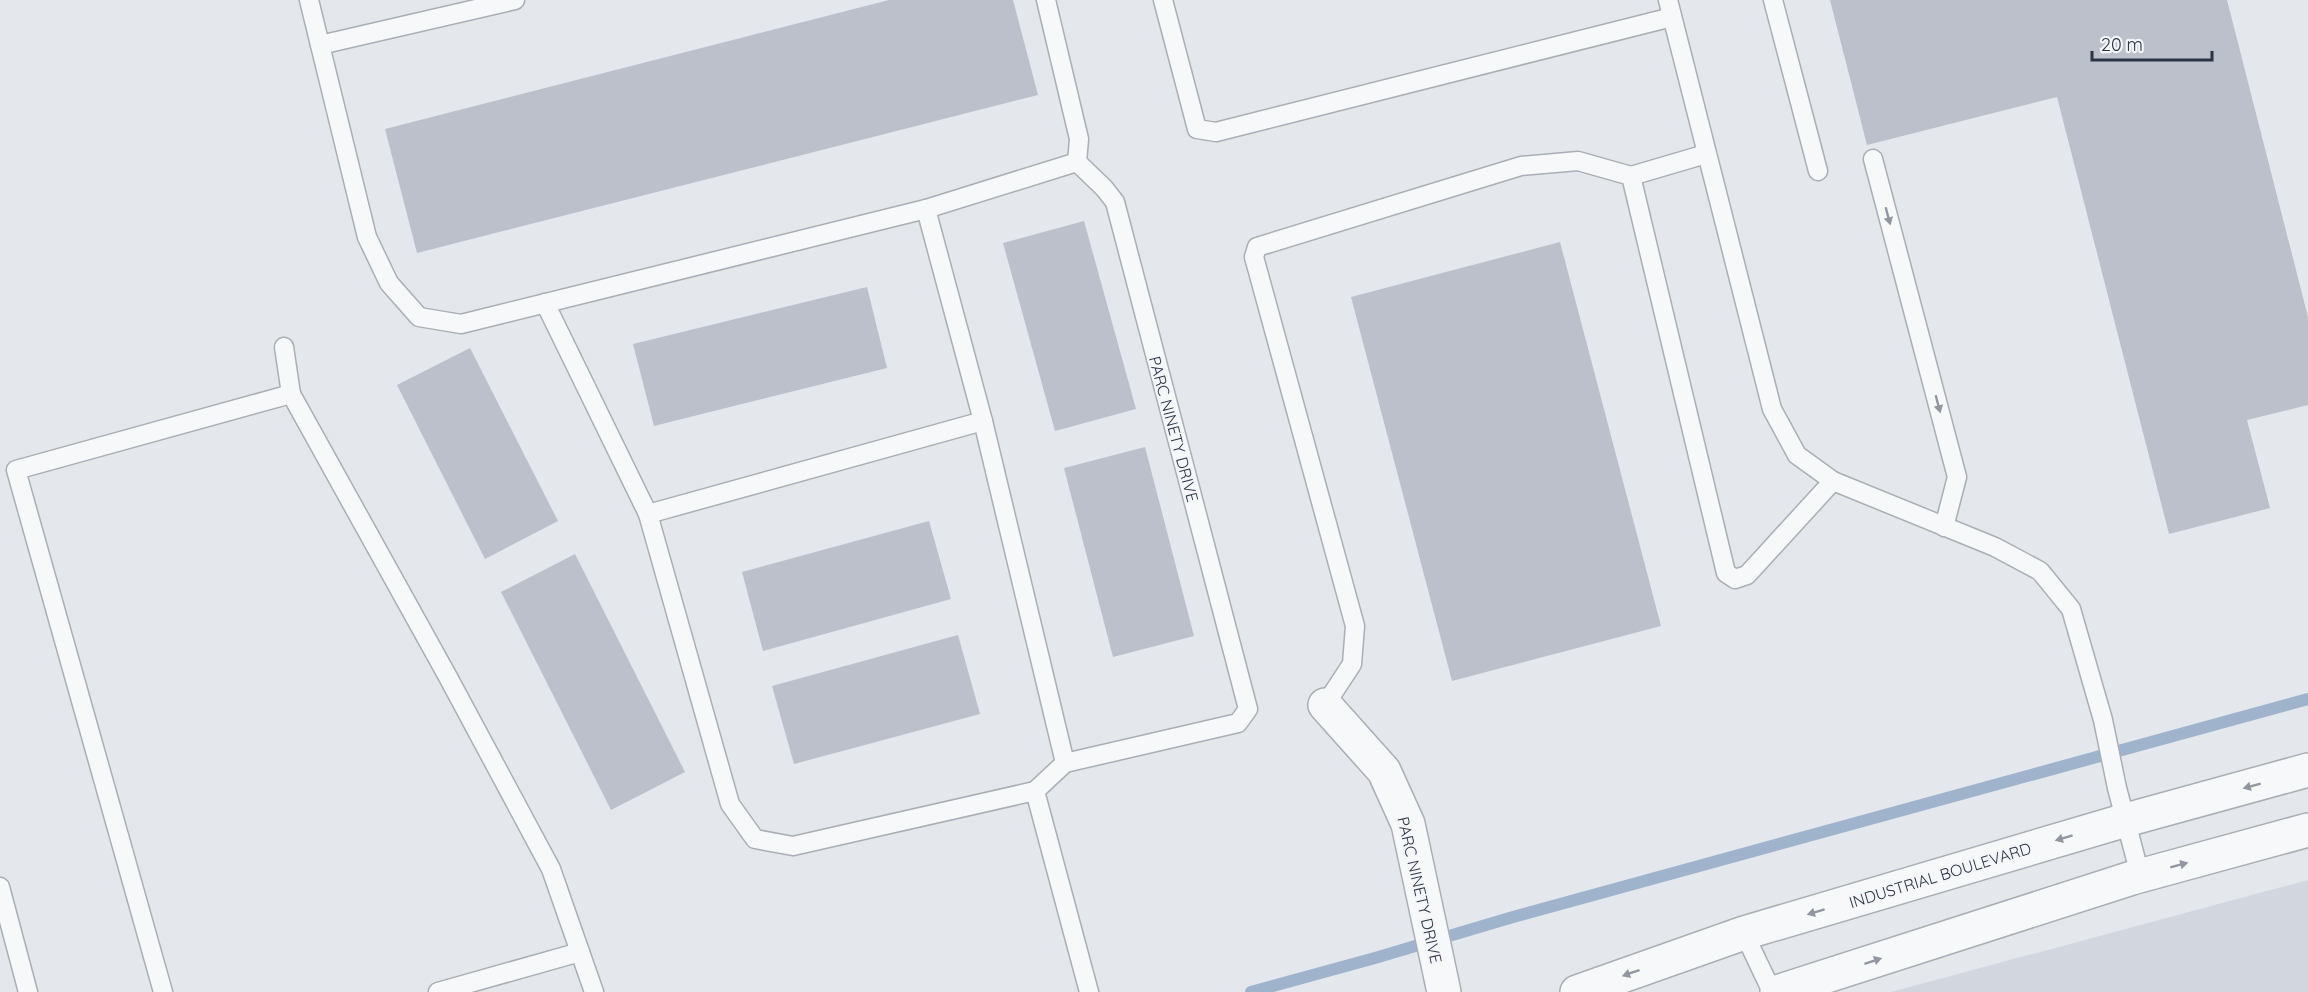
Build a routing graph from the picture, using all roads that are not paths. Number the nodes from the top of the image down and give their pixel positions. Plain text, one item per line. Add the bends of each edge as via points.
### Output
1 (309, 0) edge
2 (515, 0) edge
3 (1046, 0) edge
4 (1163, 0) edge
5 (1773, 0) edge
6 (1670, 8) edge
7 (320, 45) junction
8 (1706, 154) junction
9 (1872, 159) dead end
10 (1077, 162) junction
11 (1818, 171) dead end
12 (1631, 176) junction
13 (926, 209) junction
14 (545, 303) junction
15 (285, 347) dead end
16 (291, 394) junction
17 (984, 421) junction
18 (1833, 481) junction
19 (648, 514) junction
20 (1944, 527) junction
21 (1325, 705) joint
22 (1065, 763) junction
23 (2308, 771) edge
24 (1035, 790) junction
25 (2126, 820) junction
26 (2308, 830) edge
27 (2140, 875) junction
28 (0, 887) edge
29 (1744, 933) junction
30 (580, 952) junction
31 (1442, 982) edge
32 (28, 992) edge
33 (163, 992) edge
34 (438, 992) edge
35 (594, 992) edge
36 (1089, 992) edge
37 (1577, 992) edge
38 (1772, 992) edge
39 (1777, 992) edge

1 - 7 lane
2 - 7 lane
3 - 10 lane via 1079,139
4 - 6 lane via 1197,129 1216,132
5 - 11 lane
6 - 8 lane
7 - 14 lane via 367,237 389,283 419,317 461,324
8 - 12 lane
8 - 18 lane via 1772,409 1797,455
9 -> 20 lane via 1957,477
10 - 13 lane
10 - 22 lane, PARC NINETY DRIVE via 1115,202 1248,709 1238,723
12 - 18 lane via 1726,573 1735,579 1747,575
12 - 21 lane via 1578,161 1521,166 1257,248 1254,257 1354,626 1352,664
13 - 14 lane
13 - 17 lane
14 - 19 lane
15 - 16 lane
16 - 30 lane via 551,869
16 - 33 lane via 16,470
17 - 19 lane
17 - 22 lane
18 - 20 lane
19 - 24 lane via 730,804 755,839 793,846
20 - 25 lane via 2040,571 2071,609
21 - 31 street, PARC NINETY DRIVE via 1384,771 1408,824
22 - 24 lane
23 -> 25 street, INDUSTRIAL BOULEVARD
24 - 36 lane
25 - 27 lane
25 -> 29 street, INDUSTRIAL BOULEVARD
27 -> 26 street
39 -> 27 street
28 - 32 lane
29 -> 37 street, INDUSTRIAL BOULEVARD
29 - 38 lane
30 - 34 lane
30 - 35 lane

